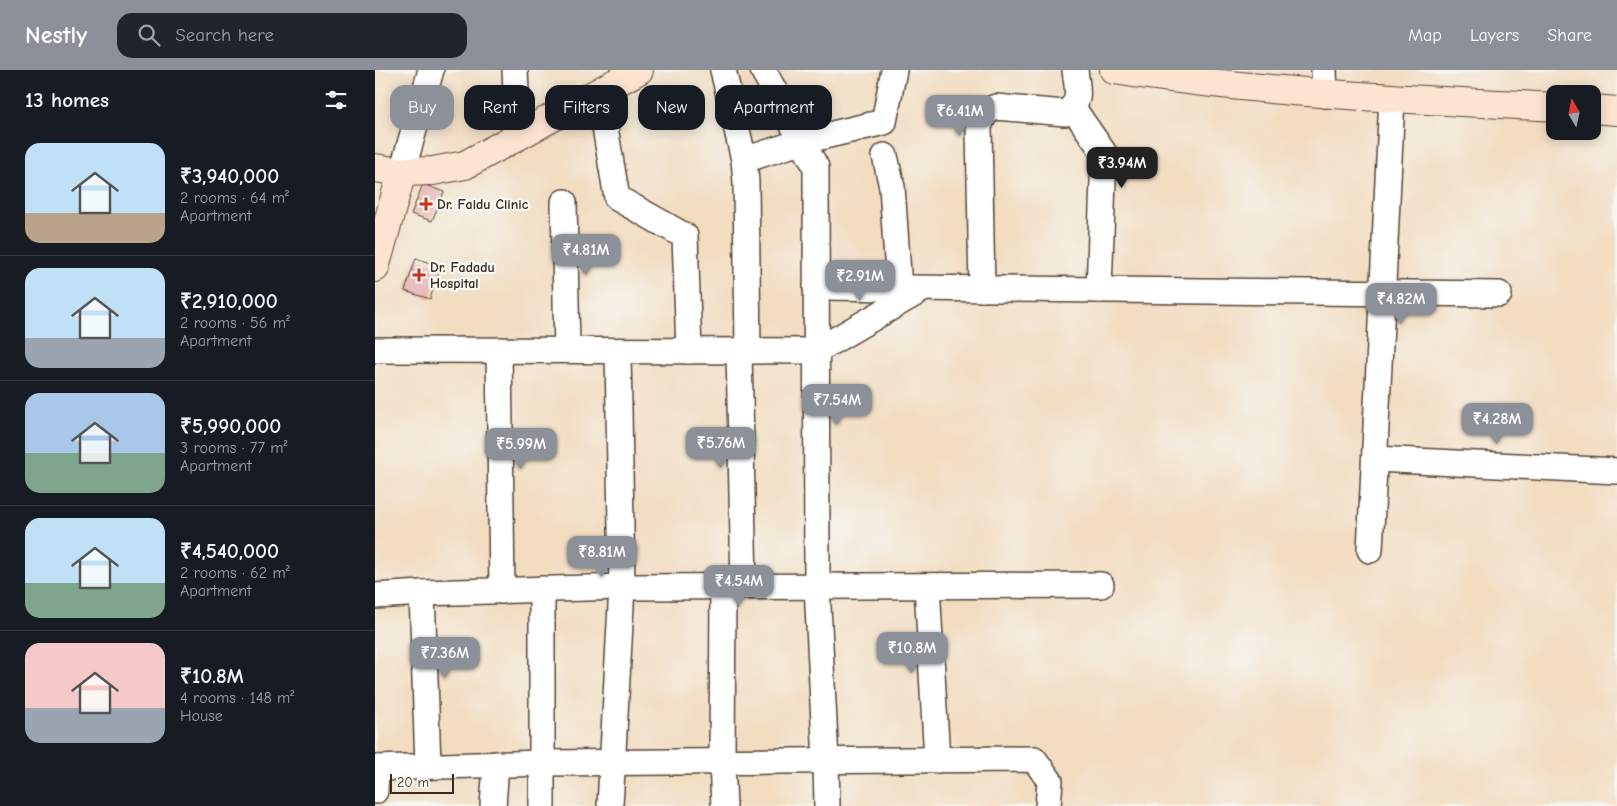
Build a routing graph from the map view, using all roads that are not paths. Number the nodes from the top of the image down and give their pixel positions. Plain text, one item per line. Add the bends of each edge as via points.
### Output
1 (431, 70) edge
2 (515, 70) edge
3 (639, 70) edge
4 (723, 70) edge
5 (763, 70) edge
6 (895, 70) edge
7 (1075, 70) edge
8 (1114, 70) edge
9 (1324, 82) edge
10 (612, 85) edge
11 (1392, 98) junction
12 (1546, 107) edge
13 (1073, 108) junction
14 (1601, 110) edge
15 (1617, 111) edge
16 (545, 121) edge
17 (605, 130) edge
18 (518, 136) junction
19 (803, 141) junction
20 (885, 156) dead end
21 (744, 160) junction
22 (375, 168) edge
23 (402, 172) junction
24 (564, 202) dead end
25 (375, 268) edge
26 (816, 287) junction
27 (899, 288) junction
28 (924, 288) junction
29 (982, 289) junction
30 (1099, 290) junction
31 (1383, 292) junction
32 (1499, 294) dead end
33 (375, 350) edge
34 (499, 350) junction
35 (567, 350) junction
36 (618, 351) junction
37 (689, 351) junction
38 (743, 351) junction
39 (816, 351) junction
40 (1375, 459) junction
41 (1617, 471) edge
42 (1370, 550) dead end
43 (1101, 584) dead end
44 (927, 586) junction
45 (622, 587) junction
46 (733, 587) junction
47 (817, 587) junction
48 (542, 589) junction
49 (502, 590) junction
50 (422, 592) junction
51 (375, 596) edge
52 (937, 760) junction
53 (826, 761) junction
54 (722, 762) junction
55 (542, 763) junction
56 (612, 763) junction
57 (496, 764) junction
58 (428, 766) junction
59 (375, 776) edge
60 (493, 806) edge
61 (543, 806) edge
62 (610, 806) edge
63 (724, 806) edge
64 (827, 806) edge
65 (1048, 806) edge

1 - 23 street
2 - 18 street
3 - 10 street
4 - 21 street
5 - 19 street
6 - 19 street via 884,122
7 - 13 street via 1078,100
8 - 9 street via 1165,78
9 - 11 street
11 - 12 street
11 - 31 street
13 - 29 street via 1065,113 996,107 983,114 979,126
13 - 30 street via 1104,153
14 - 15 street
16 - 18 street
17 - 37 street via 617,198 685,236
18 - 23 street via 465,165
19 - 21 street
19 - 26 street via 816,167
20 - 27 street via 892,187
21 - 38 street
22 - 23 street
23 - 25 street
24 - 35 street
26 - 27 street
26 - 39 street
27 - 28 street
28 - 29 street
28 - 39 street
29 - 30 street
30 - 31 street
31 - 32 street
31 - 40 street
33 - 34 street
34 - 35 street
34 - 49 street
35 - 36 street
36 - 37 street
36 - 45 street
37 - 38 street
38 - 39 street
38 - 46 street
39 - 47 street
40 - 41 street
40 - 42 street
43 - 44 street
44 - 47 street
44 - 52 street
45 - 46 street
45 - 48 street
45 - 56 street
46 - 47 street
46 - 54 street
47 - 53 street
48 - 49 street
48 - 55 street
49 - 50 street
50 - 51 street
50 - 58 street
52 - 53 street
52 - 65 street via 1034,760 1050,781
53 - 54 street
53 - 64 street
54 - 56 street
54 - 63 street
55 - 56 street
55 - 57 street
55 - 61 street
56 - 62 street
57 - 58 street
57 - 60 street
58 - 59 street

